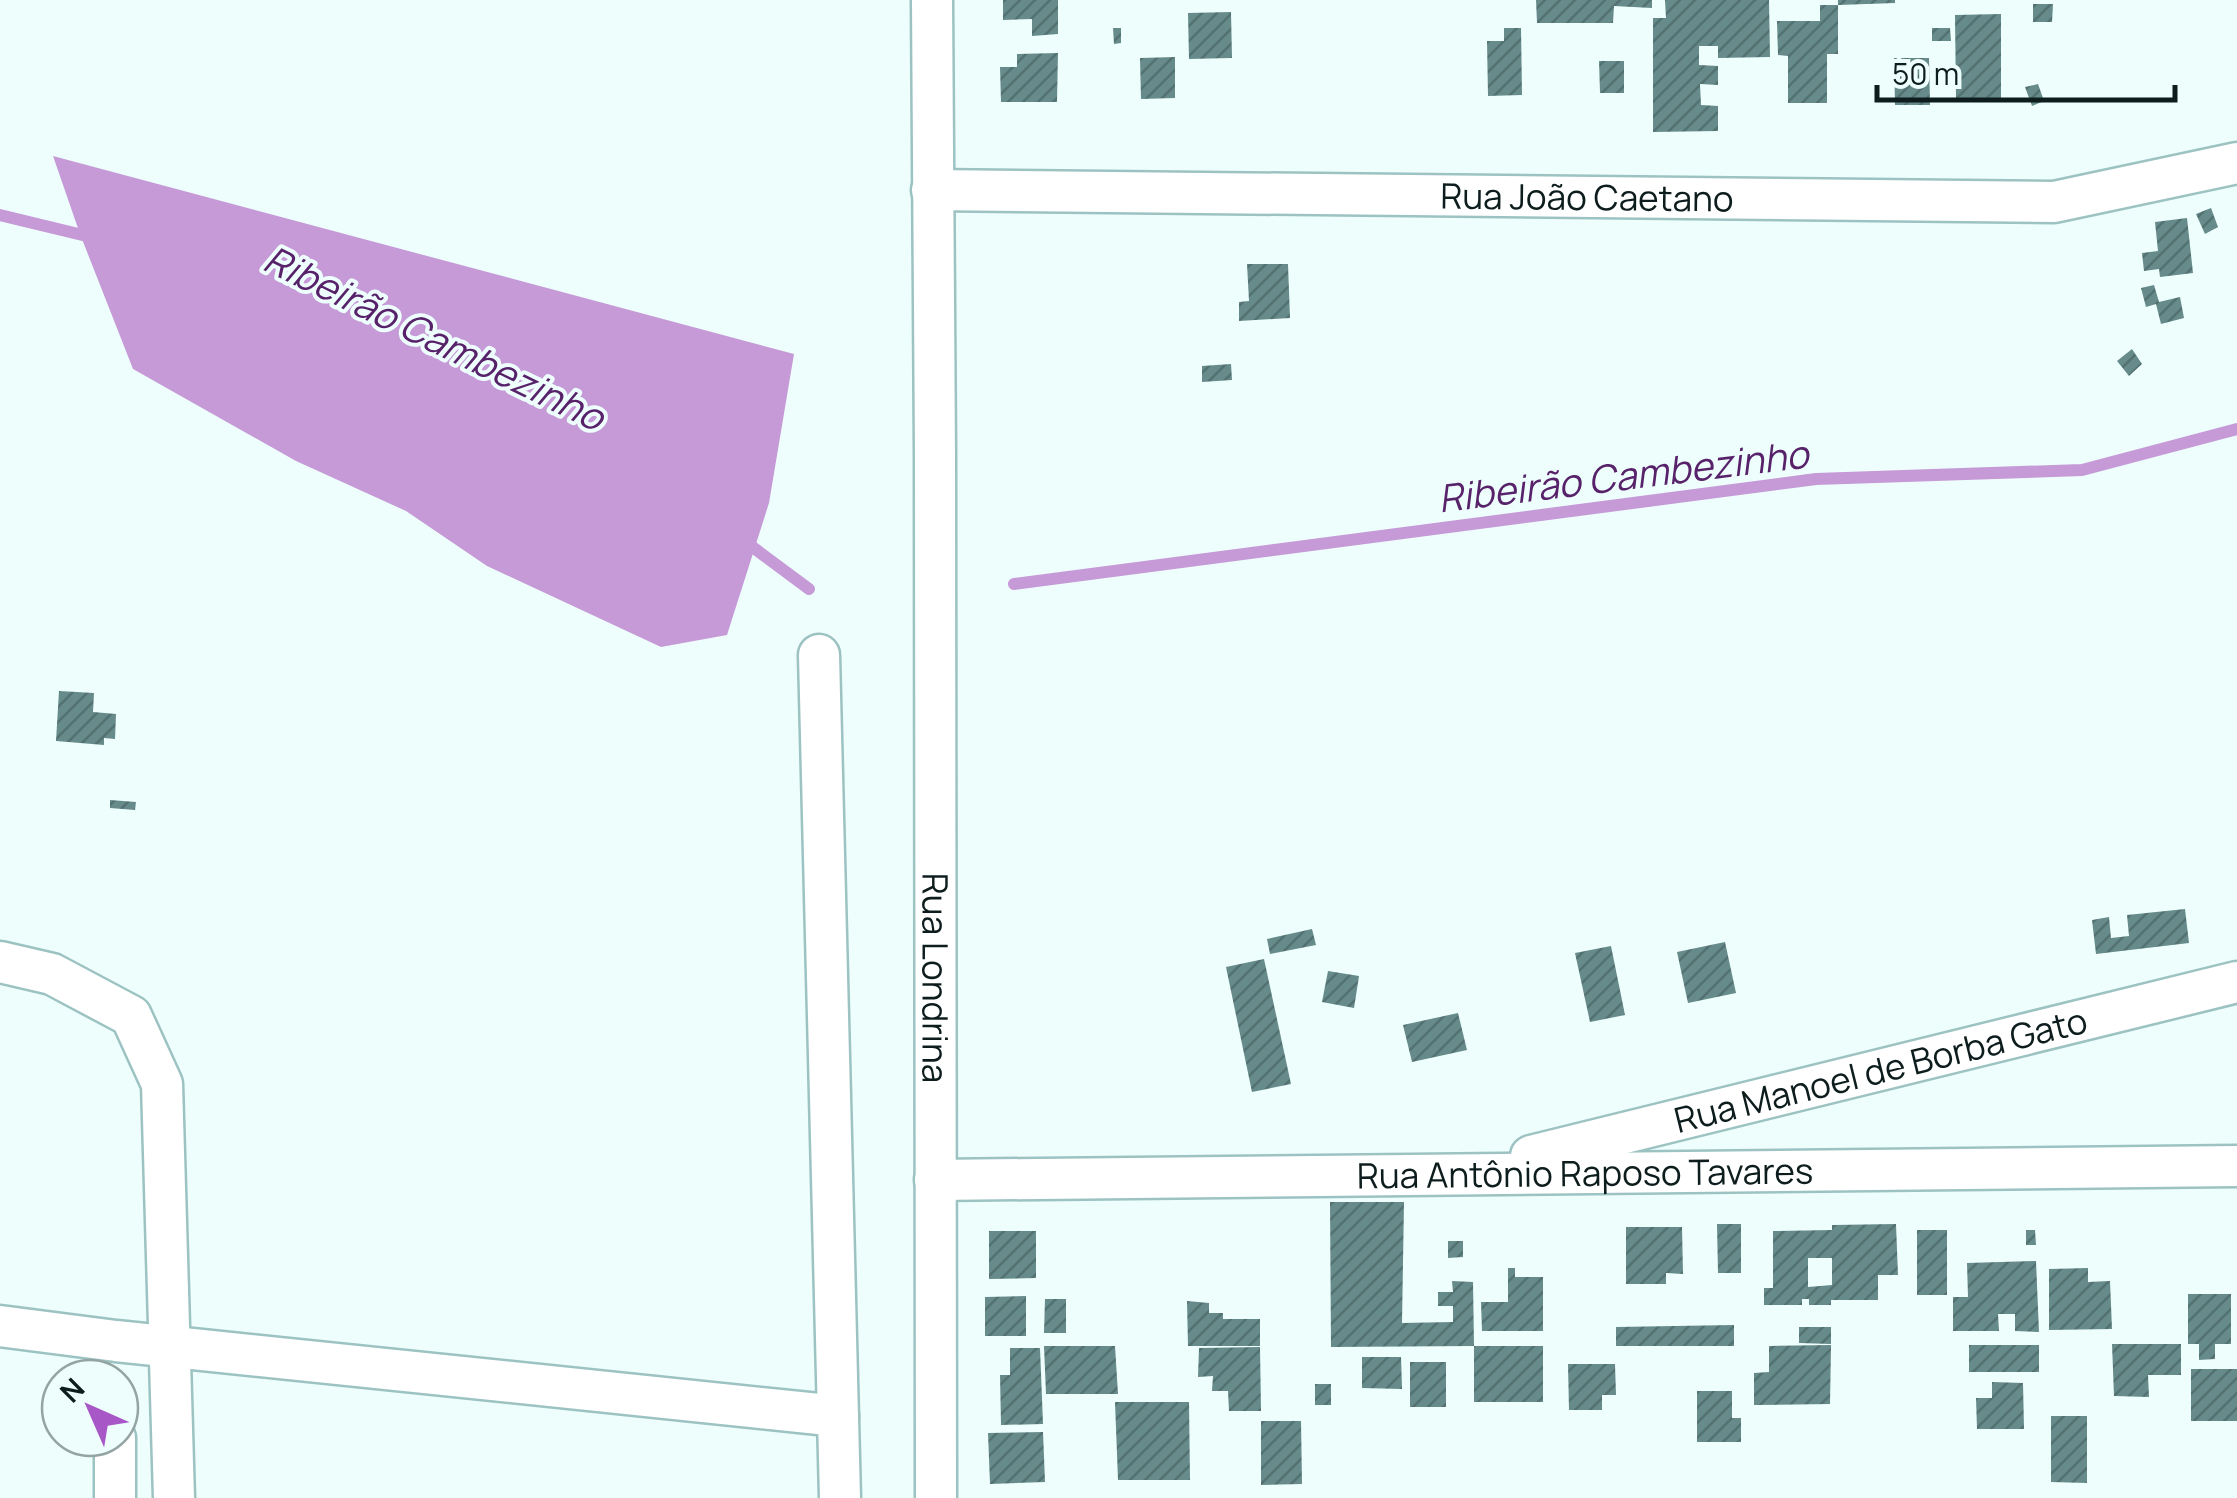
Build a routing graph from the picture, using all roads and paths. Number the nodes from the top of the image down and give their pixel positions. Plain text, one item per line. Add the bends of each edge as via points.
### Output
1 (932, 0) edge
2 (2237, 163) edge
3 (932, 190) junction
4 (819, 655) dead end
5 (0, 962) edge
6 (2237, 982) edge
7 (2237, 1166) edge
8 (1464, 1173) junction
9 (935, 1180) junction
10 (0, 1326) edge
11 (170, 1346) junction
12 (109, 1358) edge
13 (124, 1358) edge
14 (838, 1416) junction
15 (115, 1458) edge
16 (115, 1498) edge
17 (174, 1498) edge
18 (840, 1498) edge
19 (936, 1498) edge

1 - 3 street, Rua Londrina
2 - 3 street, Rua João Caetano via 2054,202
3 - 9 street, Rua Londrina
4 - 14 street
5 - 11 street via 52,974 132,1016 162,1084
6 - 8 street, Rua Manoel de Borba Gato
7 - 8 street, Rua Antônio Raposo Tavares
8 - 9 street, Rua Antônio Raposo Tavares
9 - 19 street, Rua Londrina
10 - 12 street
11 - 13 street
11 - 14 street
11 - 17 street
14 - 18 street
15 - 16 street

